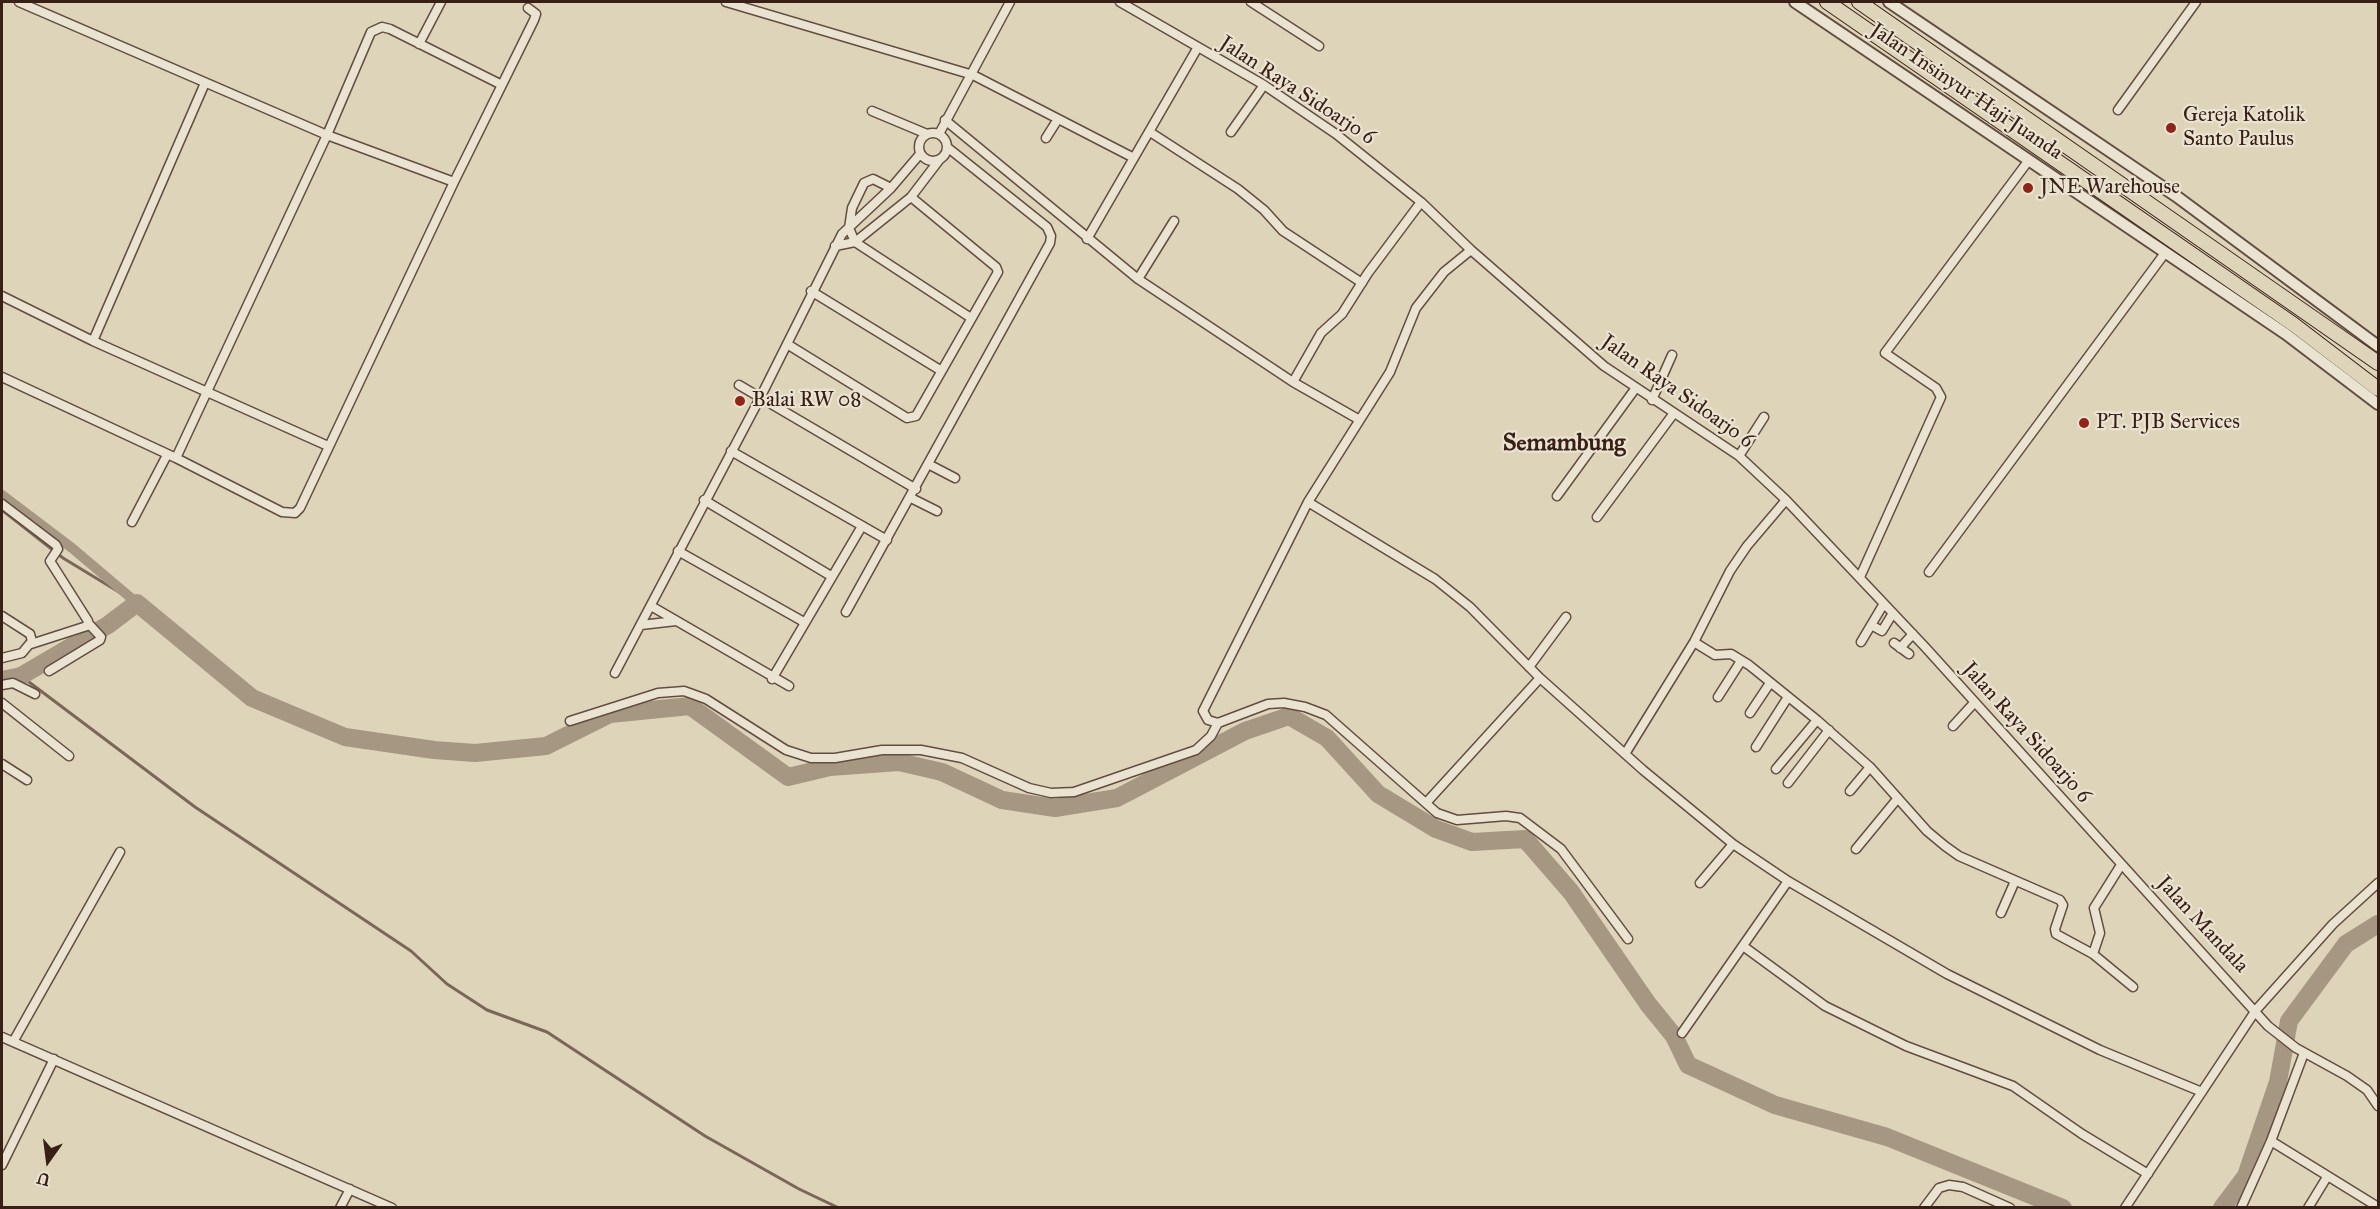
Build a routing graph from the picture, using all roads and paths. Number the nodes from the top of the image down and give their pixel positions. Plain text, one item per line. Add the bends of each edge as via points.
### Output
1 (19, 2) edge
2 (441, 2) edge
3 (726, 2) edge
4 (1010, 2) edge
5 (1120, 2) edge
6 (1251, 2) edge
7 (1795, 2) edge
8 (1827, 2) edge
9 (1859, 2) edge
10 (1889, 2) edge
11 (2196, 2) edge
12 (747, 4) edge
13 (528, 8) dead end
14 (419, 44) junction
15 (1319, 46) dead end
16 (1198, 47) junction
17 (973, 75) junction
18 (205, 82) junction
19 (502, 85) junction
20 (1264, 86) junction
21 (2118, 110) dead end
22 (872, 111) dead end
23 (1058, 119) junction
24 (945, 120) junction
25 (1150, 132) junction
26 (1231, 132) dead end
27 (927, 134) junction
28 (939, 134) junction
29 (327, 135) junction
30 (1046, 138) dead end
31 (947, 147) junction
32 (920, 154) junction
33 (1134, 158) junction
34 (940, 159) junction
35 (2029, 160) junction
36 (454, 182) junction
37 (891, 188) junction
38 (911, 197) junction
39 (1421, 202) junction
40 (1174, 221) dead end
41 (849, 228) junction
42 (1087, 239) junction
43 (855, 242) junction
44 (835, 246) junction
45 (1471, 250) junction
46 (2165, 253) junction
47 (1138, 279) junction
48 (1362, 283) junction
49 (811, 291) junction
50 (2, 296) edge
51 (971, 318) junction
52 (2289, 329) junction
53 (93, 341) junction
54 (787, 344) junction
55 (2379, 346) edge
56 (1672, 355) dead end
57 (2379, 363) edge
58 (940, 370) junction
59 (2, 377) edge
60 (1293, 382) junction
61 (739, 385) dead end
62 (1635, 389) junction
63 (2379, 389) edge
64 (207, 391) junction
65 (760, 398) junction
66 (1652, 400) junction
67 (2379, 404) edge
68 (1674, 413) junction
69 (1764, 417) dead end
70 (1358, 419) junction
71 (328, 446) junction
72 (731, 451) junction
73 (171, 456) junction
74 (1739, 456) junction
75 (930, 465) junction
76 (955, 478) dead end
77 (916, 489) junction
78 (1557, 496) dead end
79 (911, 498) junction
80 (704, 500) junction
81 (1786, 500) junction
82 (2, 504) edge
83 (1314, 505) junction
84 (937, 511) dead end
85 (1597, 518) dead end
86 (132, 522) dead end
87 (862, 526) junction
88 (887, 540) junction
89 (678, 551) junction
90 (1929, 572) dead end
91 (831, 576) junction
92 (1860, 578) junction
93 (1884, 605) junction
94 (651, 606) junction
95 (846, 612) dead end
96 (1893, 613) junction
97 (2, 616) edge
98 (1566, 617) dead end
99 (677, 621) junction
100 (804, 622) junction
101 (641, 625) junction
102 (1871, 625) junction
103 (91, 627) junction
104 (1913, 634) junction
105 (1694, 642) junction
106 (1861, 642) dead end
107 (31, 644) junction
108 (1910, 654) dead end
109 (2, 658) edge
110 (1741, 661) junction
111 (1529, 667) junction
112 (49, 671) dead end
113 (615, 673) dead end
114 (1540, 678) junction
115 (772, 679) junction
116 (1770, 683) junction
117 (2, 685) edge
118 (789, 686) dead end
119 (35, 694) dead end
120 (1718, 697) dead end
121 (1788, 697) junction
122 (2, 703) edge
123 (1974, 703) junction
124 (1750, 713) dead end
125 (1817, 720) junction
126 (570, 722) dead end
127 (1218, 723) junction
128 (1953, 726) dead end
129 (1829, 730) junction
130 (1756, 747) dead end
131 (1625, 754) junction
132 (69, 756) dead end
133 (2, 764) edge
134 (1870, 767) junction
135 (1776, 769) dead end
136 (27, 780) dead end
137 (1788, 783) dead end
138 (1850, 791) dead end
139 (1898, 798) junction
140 (1426, 803) junction
141 (1733, 844) junction
142 (1856, 849) dead end
143 (120, 852) dead end
144 (2121, 865) junction
145 (1788, 881) junction
146 (2015, 881) junction
147 (1700, 883) dead end
148 (2379, 883) edge
149 (2001, 913) dead end
150 (1628, 939) dead end
151 (1743, 946) junction
152 (2093, 954) junction
153 (2133, 987) dead end
154 (2256, 1010) junction
155 (1682, 1033) dead end
156 (2, 1037) edge
157 (13, 1042) junction
158 (2300, 1051) junction
159 (54, 1059) junction
160 (2202, 1092) junction
161 (2379, 1106) edge
162 (2271, 1141) junction
163 (2, 1165) edge
164 (2148, 1174) junction
165 (2327, 1177) junction
166 (350, 1189) junction
167 (1989, 1204) edge
168 (2379, 1207) edge
169 (340, 1208) edge
170 (392, 1208) edge
171 (1924, 1208) edge
172 (2010, 1208) edge
173 (2125, 1208) edge
174 (2241, 1208) edge
175 (2308, 1208) edge

1 - 18 street
2 - 14 street
3 - 12 street
4 - 17 street
5 - 16 street, Jalan Raya Sidoarjo 6
6 - 15 street
7 - 35 street, Jalan Insinyur Haji Juanda
8 - 52 highway, Jalan Insinyur Haji Juanda
9 - 57 highway, Jalan Insinyur Haji Juanda
10 - 55 street, Jalan Insinyur Haji Juanda via 2185,203
11 - 21 street
12 - 17 street
13 - 19 street via 536,14 534,20
14 - 19 street
14 - 29 street via 390,28 374,28
16 - 20 street, Jalan Raya Sidoarjo 6
16 - 25 street
17 - 23 street
17 - 24 street
18 - 29 street
18 - 53 street
19 - 36 street
20 - 26 street
20 - 39 street, Jalan Raya Sidoarjo 6 via 1336,134
22 - 27 street
23 - 30 street
23 - 33 street
24 - 28 street
24 - 42 street
25 - 33 street
25 - 48 street via 1238,189 1283,231
27 - 28 street
27 - 32 street via 919,142
28 - 31 street
29 - 36 street
29 - 64 street
31 - 34 street
31 - 75 street via 1047,227 1051,236
32 - 34 street via 929,160
32 - 37 street
33 - 42 street
34 - 38 street
35 - 46 street, Jalan Insinyur Haji Juanda
35 - 92 street via 1885,353 1936,388 1941,397
36 - 71 street
37 - 41 street
37 - 41 street via 867,179 852,208
38 - 43 street
38 - 51 street via 996,267 997,277
39 - 45 street, Jalan Raya Sidoarjo 6
39 - 48 street
40 - 47 street
41 - 43 street
41 - 44 street
42 - 47 street
43 - 44 street
43 - 51 street
44 - 49 street
45 - 62 street, Jalan Raya Sidoarjo 6
45 - 70 street via 1444,272 1416,308 1390,372
46 - 52 street, Jalan Insinyur Haji Juanda
46 - 90 street
47 - 60 street
48 - 60 street via 1342,314 1321,333
49 - 54 street
49 - 58 street
50 - 53 street
51 - 58 street
52 - 63 highway, Jalan Insinyur Haji Juanda
52 - 67 street, Jalan Insinyur Haji Juanda
53 - 64 street
54 - 58 street via 910,418 916,416
54 - 65 street
56 - 66 street
59 - 73 street
60 - 70 street
61 - 65 street
62 - 66 street, Jalan Raya Sidoarjo 6
62 - 78 street
64 - 71 street
64 - 73 street
65 - 72 street
65 - 77 street
66 - 68 street, Jalan Raya Sidoarjo 6
68 - 74 street, Jalan Raya Sidoarjo 6
68 - 85 street
69 - 74 street
70 - 83 street
71 - 73 street via 300,508 288,513
72 - 80 street
72 - 87 street
73 - 86 street
74 - 81 street, Jalan Raya Sidoarjo 6
75 - 76 street
75 - 77 street
77 - 79 street
79 - 84 street
79 - 88 street
80 - 89 street
80 - 91 street
81 - 92 street, Jalan Raya Sidoarjo 6
81 - 105 street via 1730,571
82 - 103 street via 56,544 51,563
83 - 111 street via 1435,579 1470,607
83 - 127 street via 1204,707 1206,718
87 - 88 street
87 - 91 street
88 - 95 street
89 - 94 street
89 - 100 street
91 - 100 street
92 - 93 street, Jalan Raya Sidoarjo 6
93 - 96 street, Jalan Raya Sidoarjo 6
93 - 102 street
94 - 99 street
94 - 101 street
96 - 102 street via 1882,631
96 - 104 street, Jalan Raya Sidoarjo 6
97 - 107 street via 30,634
98 - 111 street
99 - 101 street
99 - 115 street
100 - 115 street
101 - 113 street
102 - 106 street
103 - 107 street
103 - 112 street via 100,640
104 - 108 street via 1897,645
104 - 123 street, Jalan Raya Sidoarjo 6
105 - 110 street via 1715,656 1731,654
105 - 131 street
107 - 109 street via 22,653
110 - 116 street
110 - 120 street
111 - 114 street
114 - 131 street
114 - 140 street
115 - 118 street
116 - 121 street
116 - 124 street
117 - 119 street via 14,682
121 - 125 street
121 - 130 street
122 - 132 street
123 - 128 street
123 - 144 street, Jalan Raya Sidoarjo 6
125 - 129 street
125 - 135 street
126 - 127 street via 658,693 684,691 706,699 786,750 811,758 921,750 962,758 1029,788 1051,793 1074,792 1196,750
127 - 140 street via 1268,704 1284,703 1326,715
129 - 134 street
129 - 137 street
131 - 141 street
133 - 136 street
134 - 138 street
134 - 139 street
139 - 142 street
139 - 146 street via 1945,846
140 - 150 street via 1437,813 1457,820 1506,816 1531,825 1561,849
141 - 145 street
141 - 147 street
143 - 157 street
144 - 152 street via 2094,908 2100,933
144 - 154 street, Jalan Mandala
145 - 151 street
145 - 160 street via 1947,974 2100,1050
146 - 149 street
146 - 152 street via 2062,902 2055,932
148 - 154 street via 2333,924
151 - 155 street
151 - 164 street via 1825,1006 1906,1046 2013,1086
152 - 153 street
154 - 158 street, Jalan Mandala via 2268,1026
154 - 160 street
156 - 157 street
157 - 159 street
158 - 161 street, Jalan Mandala via 2347,1076 2367,1090
158 - 162 street
159 - 163 street
159 - 166 street
160 - 164 street
162 - 165 street
162 - 174 street
164 - 173 street
165 - 168 street
165 - 175 street
166 - 169 street
166 - 170 street
167 - 171 street via 1963,1187 1949,1185 1939,1188
167 - 172 street

